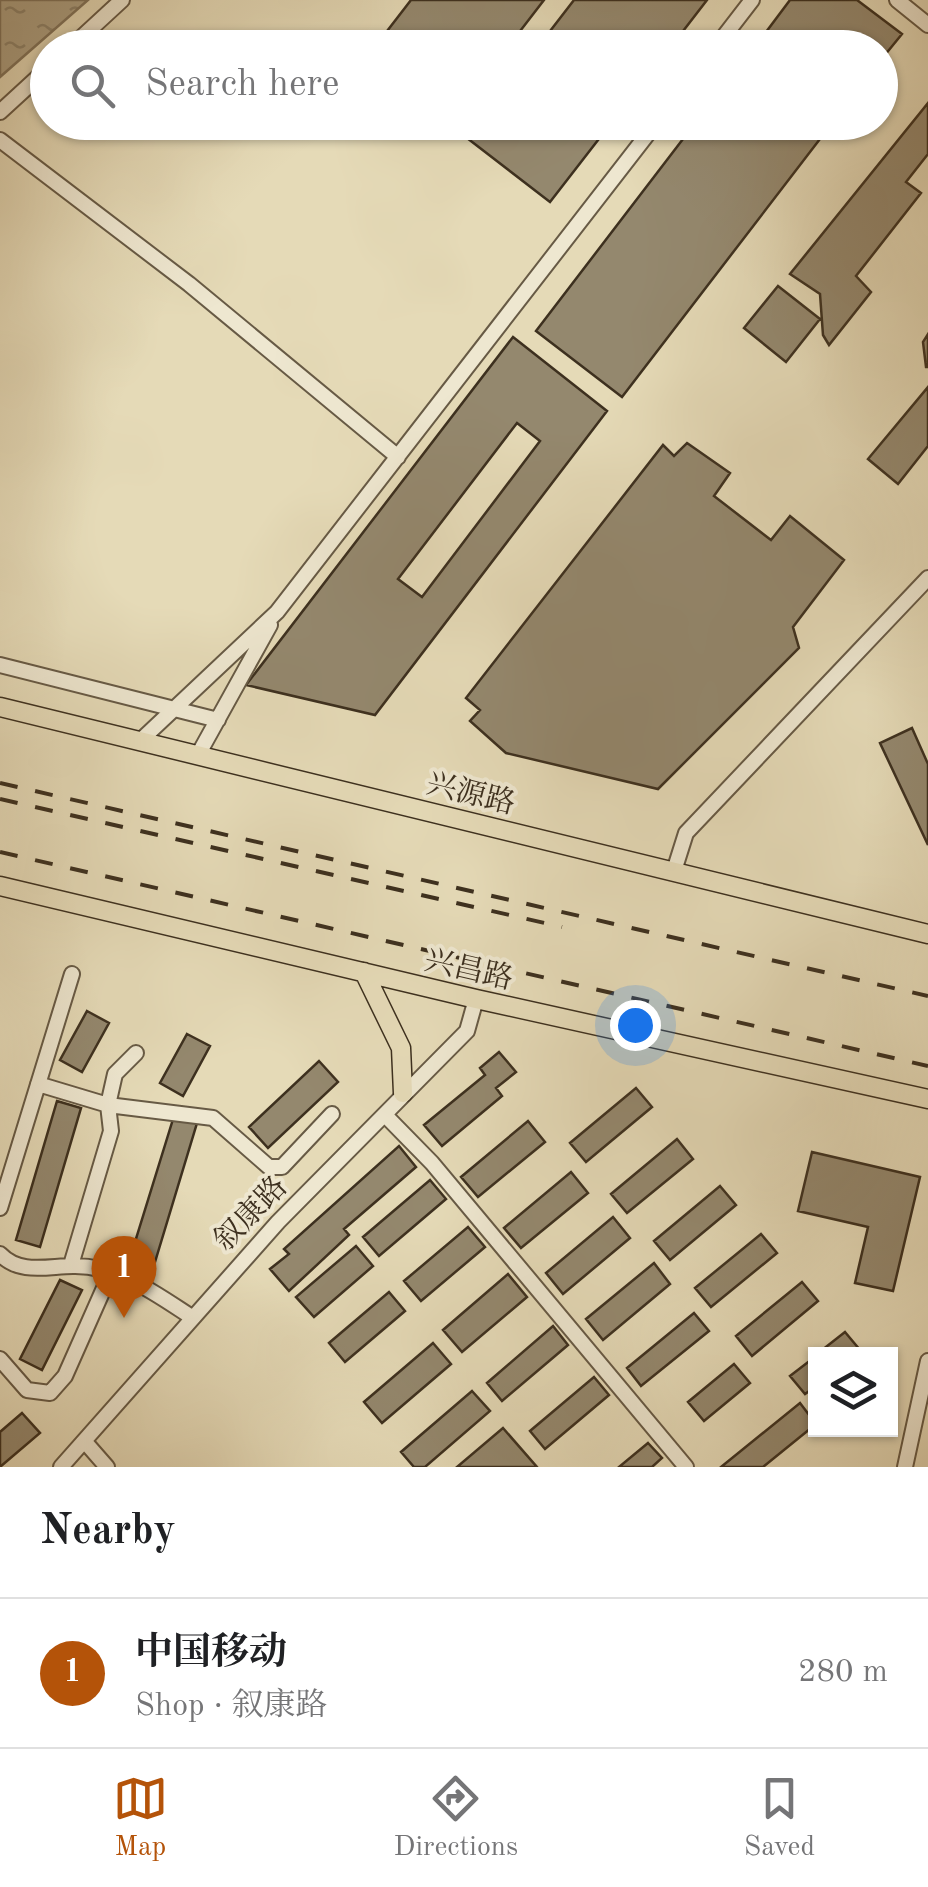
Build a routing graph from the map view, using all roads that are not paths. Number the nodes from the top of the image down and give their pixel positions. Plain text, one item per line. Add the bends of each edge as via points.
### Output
1 (122, 0) edge
2 (752, 0) edge
3 (897, 0) edge
4 (928, 25) edge
5 (90, 30) edge
6 (729, 30) edge
7 (30, 84) edge
8 (0, 112) edge
9 (0, 140) edge
10 (643, 140) edge
11 (398, 457) junction
12 (928, 578) edge
13 (277, 612) junction
14 (0, 665) edge
15 (0, 707) edge
16 (174, 710) junction
17 (218, 720) junction
18 (140, 741) junction
19 (198, 755) junction
20 (674, 870) junction
21 (0, 886) edge
22 (928, 934) edge
23 (364, 972) junction
24 (72, 974) dead end
25 (476, 999) junction
26 (136, 1053) dead end
27 (38, 1084) junction
28 (403, 1093) junction
29 (928, 1099) edge
30 (108, 1104) junction
31 (332, 1114) dead end
32 (385, 1115) junction
33 (0, 1208) edge
34 (0, 1254) edge
35 (72, 1265) junction
36 (112, 1270) junction
37 (193, 1318) junction
38 (0, 1359) edge
39 (928, 1361) edge
40 (86, 1443) junction
41 (60, 1467) edge
42 (107, 1467) edge
43 (686, 1467) edge
44 (905, 1467) edge

1 - 5 street
2 - 6 street
3 - 4 street
7 - 8 street
9 - 11 street via 189,284
10 - 11 street
11 - 13 street
12 - 20 street via 686,833
13 - 16 street
13 - 17 street
14 - 16 street
15 - 18 main road, 兴源路
16 - 17 street
16 - 18 street
17 - 19 street
18 - 19 main road, 兴源路
19 - 20 main road, 兴源路
20 - 22 main road, 兴源路
21 - 23 main road, 兴昌路
23 - 25 main road, 兴昌路
23 - 28 main road via 401,1048
24 - 27 street
25 - 28 street, 叙康路 via 467,1030
25 - 29 main road, 兴昌路
26 - 30 street via 115,1074
27 - 30 street
27 - 33 street
28 - 32 street, 叙康路
30 - 31 street via 213,1118 269,1167 282,1167
30 - 35 street via 111,1131
32 - 37 street, 叙康路
32 - 43 street
34 - 35 street via 47,1271
35 - 36 street
36 - 37 street
36 - 38 street via 65,1376 50,1393 27,1390
37 - 40 street, 叙康路
39 - 44 street
40 - 41 street, 叙康路
40 - 42 street

